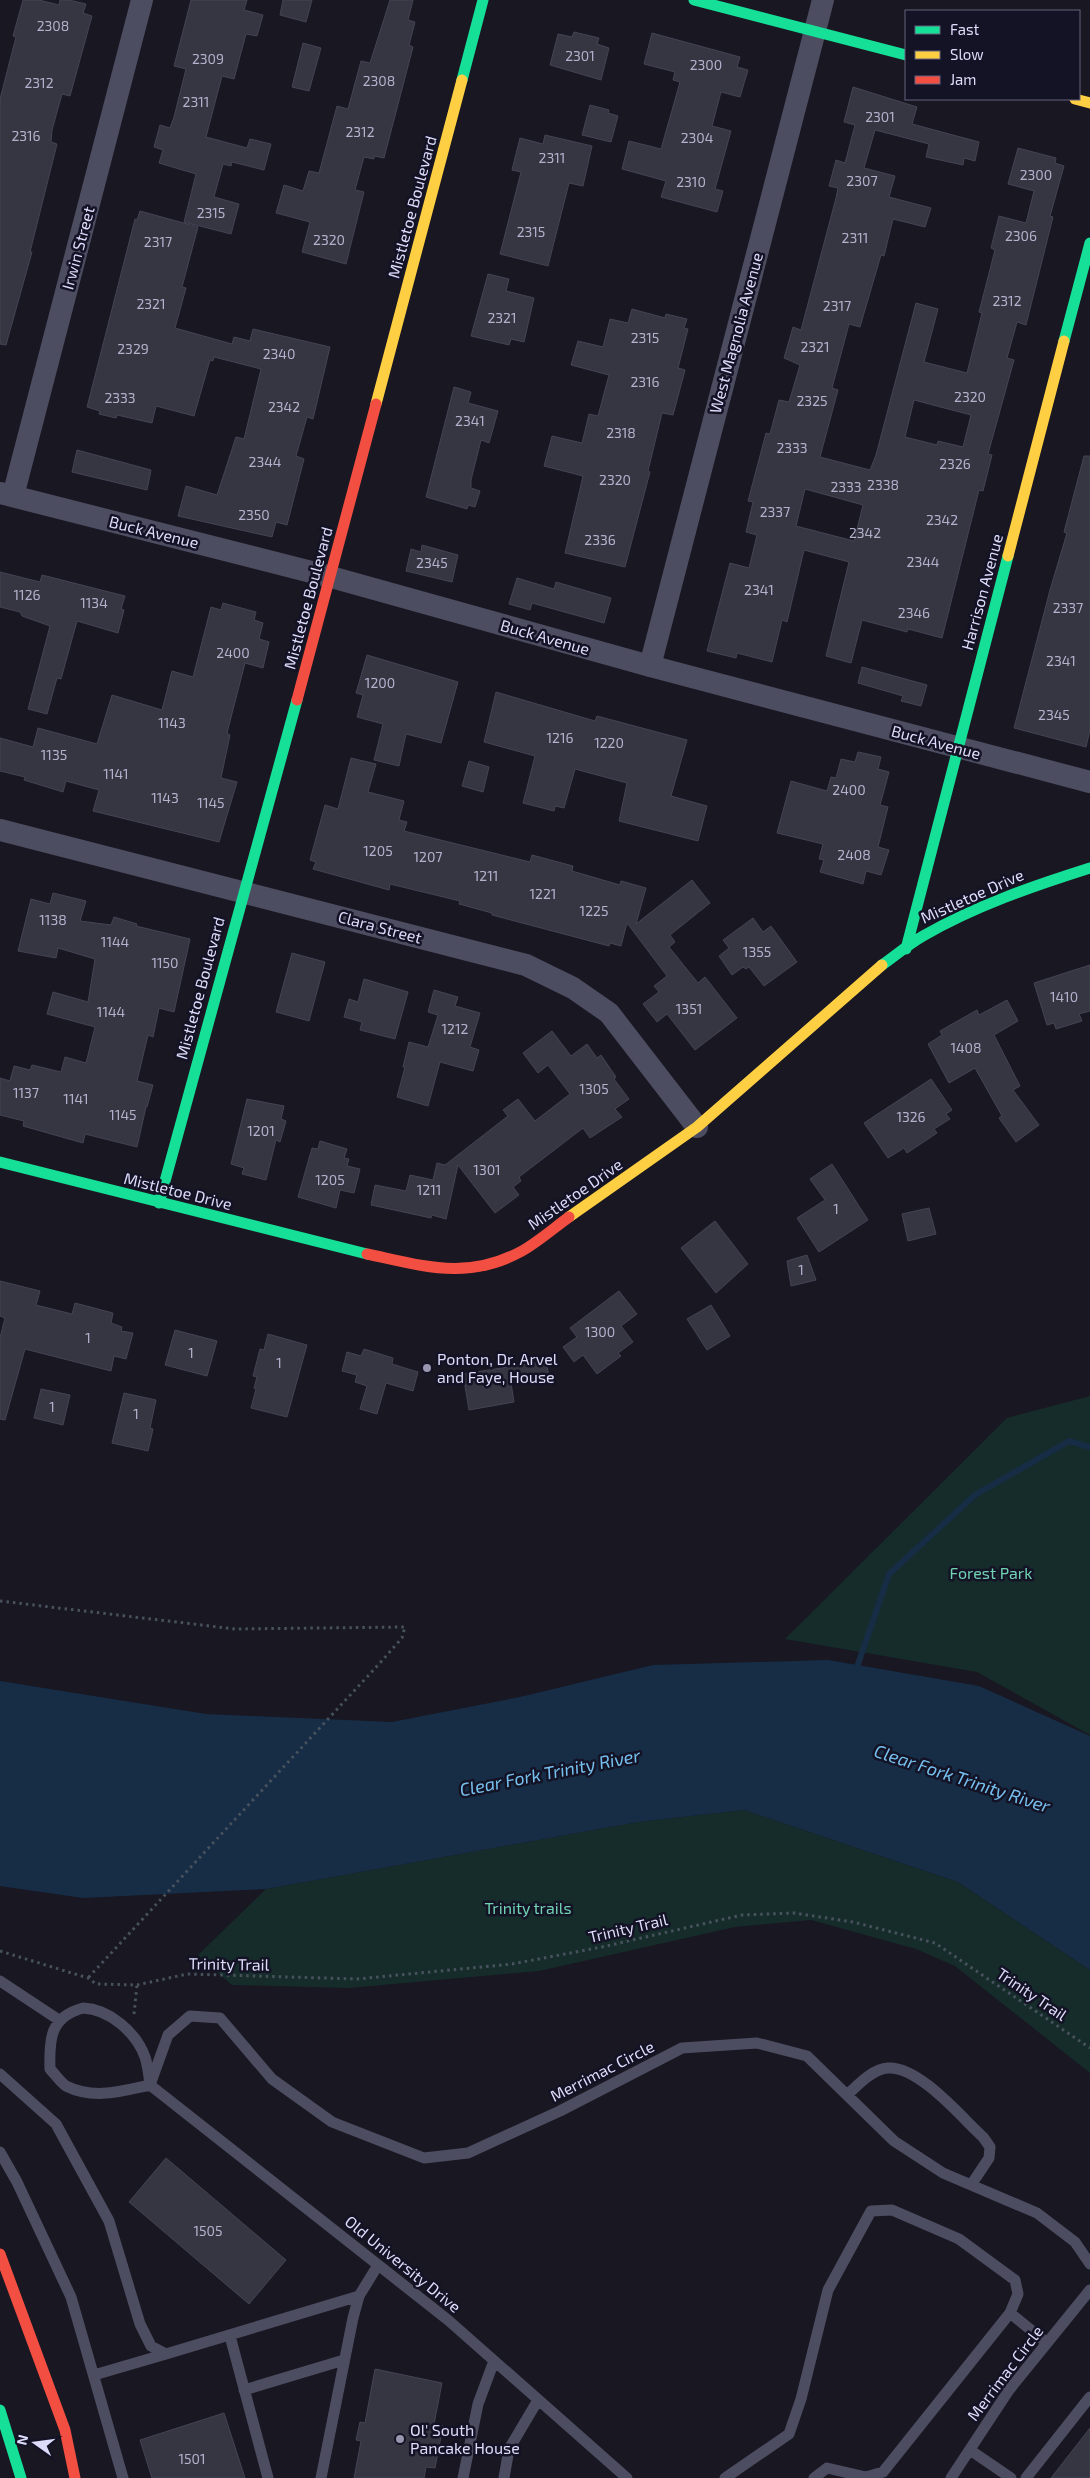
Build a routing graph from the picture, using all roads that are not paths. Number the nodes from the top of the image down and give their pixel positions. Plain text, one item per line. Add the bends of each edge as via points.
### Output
1 (142, 0) edge
2 (483, 0) edge
3 (694, 0) edge
4 (824, 0) edge
5 (815, 32) junction
6 (905, 55) edge
7 (1090, 243) edge
8 (6, 494) edge
9 (330, 577) junction
10 (650, 666) junction
11 (958, 747) junction
12 (1090, 782) edge
13 (0, 830) edge
14 (1090, 868) edge
15 (244, 891) junction
16 (906, 949) junction
17 (697, 1127) junction
18 (0, 1162) edge
19 (159, 1203) junction
20 (0, 1981) edge
21 (59, 2020) junction
22 (0, 2074) edge
23 (150, 2085) junction
24 (847, 2095) junction
25 (0, 2152) edge
26 (971, 2185) junction
27 (0, 2254) edge
28 (1090, 2264) edge
29 (378, 2265) junction
30 (1090, 2290) edge
31 (359, 2296) junction
32 (1010, 2313) junction
33 (230, 2336) junction
34 (1047, 2343) junction
35 (166, 2354) junction
36 (344, 2360) junction
37 (494, 2361) junction
38 (94, 2375) junction
39 (244, 2390) junction
40 (1090, 2397) edge
41 (538, 2400) junction
42 (0, 2410) edge
43 (970, 2450) junction
44 (22, 2478) edge
45 (75, 2478) edge
46 (122, 2478) edge
47 (268, 2478) edge
48 (321, 2478) edge
49 (463, 2478) edge
50 (504, 2478) edge
51 (627, 2478) edge
52 (725, 2478) edge
53 (814, 2478) edge
54 (951, 2478) edge
55 (1011, 2478) edge
56 (1026, 2478) edge

1 - 8 street, Irwin Street
2 - 9 street, Mistletoe Boulevard
3 - 5 street
4 - 5 street, West Magnolia Avenue
5 - 6 street
5 - 10 street, West Magnolia Avenue
7 - 11 street, Harrison Avenue
8 - 9 street, Buck Avenue
9 - 10 street, Buck Avenue
9 - 15 street, Mistletoe Boulevard
10 - 11 street, Buck Avenue
11 - 12 street, Buck Avenue
11 - 16 street, Harrison Avenue
13 - 15 street, Clara Street
14 - 16 street, Mistletoe Drive via 979,908 922,936
15 - 17 street, Clara Street via 526,965 573,988 609,1014
15 - 19 street, Mistletoe Boulevard
16 - 17 street, Mistletoe Drive via 875,970
17 - 19 street, Mistletoe Drive via 522,1251 468,1269 446,1270 357,1252
18 - 19 street, Mistletoe Drive
20 - 21 lane
21 - 23 lane via 70,2011 83,2008 96,2009 113,2017 145,2056
21 - 23 lane via 49,2043 50,2069 65,2085 88,2093 110,2094
22 - 35 lane via 56,2124 109,2222 140,2324 151,2346
23 - 24 lane, Merrimac Circle via 168,2035 190,2016 220,2018 272,2079 332,2122 424,2158 468,2153 560,2111 682,2048 757,2043 807,2056
23 - 29 lane, Old University Drive
24 - 26 lane, Merrimac Circle via 894,2141 943,2173
24 - 26 lane via 871,2074 887,2068 905,2070 918,2077 990,2147 989,2158
25 - 38 lane via 71,2297
26 - 28 lane, Merrimac Circle via 1038,2213 1075,2242
27 - 45 street via 65,2430
29 - 31 lane
29 - 37 lane, Old University Drive
30 - 34 lane, Merrimac Circle
31 - 33 lane
31 - 36 lane
32 - 34 lane
32 - 52 lane via 1018,2294 1015,2280 959,2239 892,2210 871,2211 828,2290 789,2434
32 - 53 lane via 883,2472 866,2477 827,2468
33 - 35 lane
33 - 39 lane
34 - 43 lane, Merrimac Circle via 1009,2390
35 - 38 lane
36 - 39 lane
36 - 48 lane
37 - 41 lane, Old University Drive
37 - 49 lane via 478,2404
38 - 46 lane
39 - 47 lane
40 - 56 lane
41 - 50 lane via 509,2449
41 - 51 lane, Old University Drive
42 - 44 street
43 - 54 lane, Merrimac Circle
43 - 55 lane

